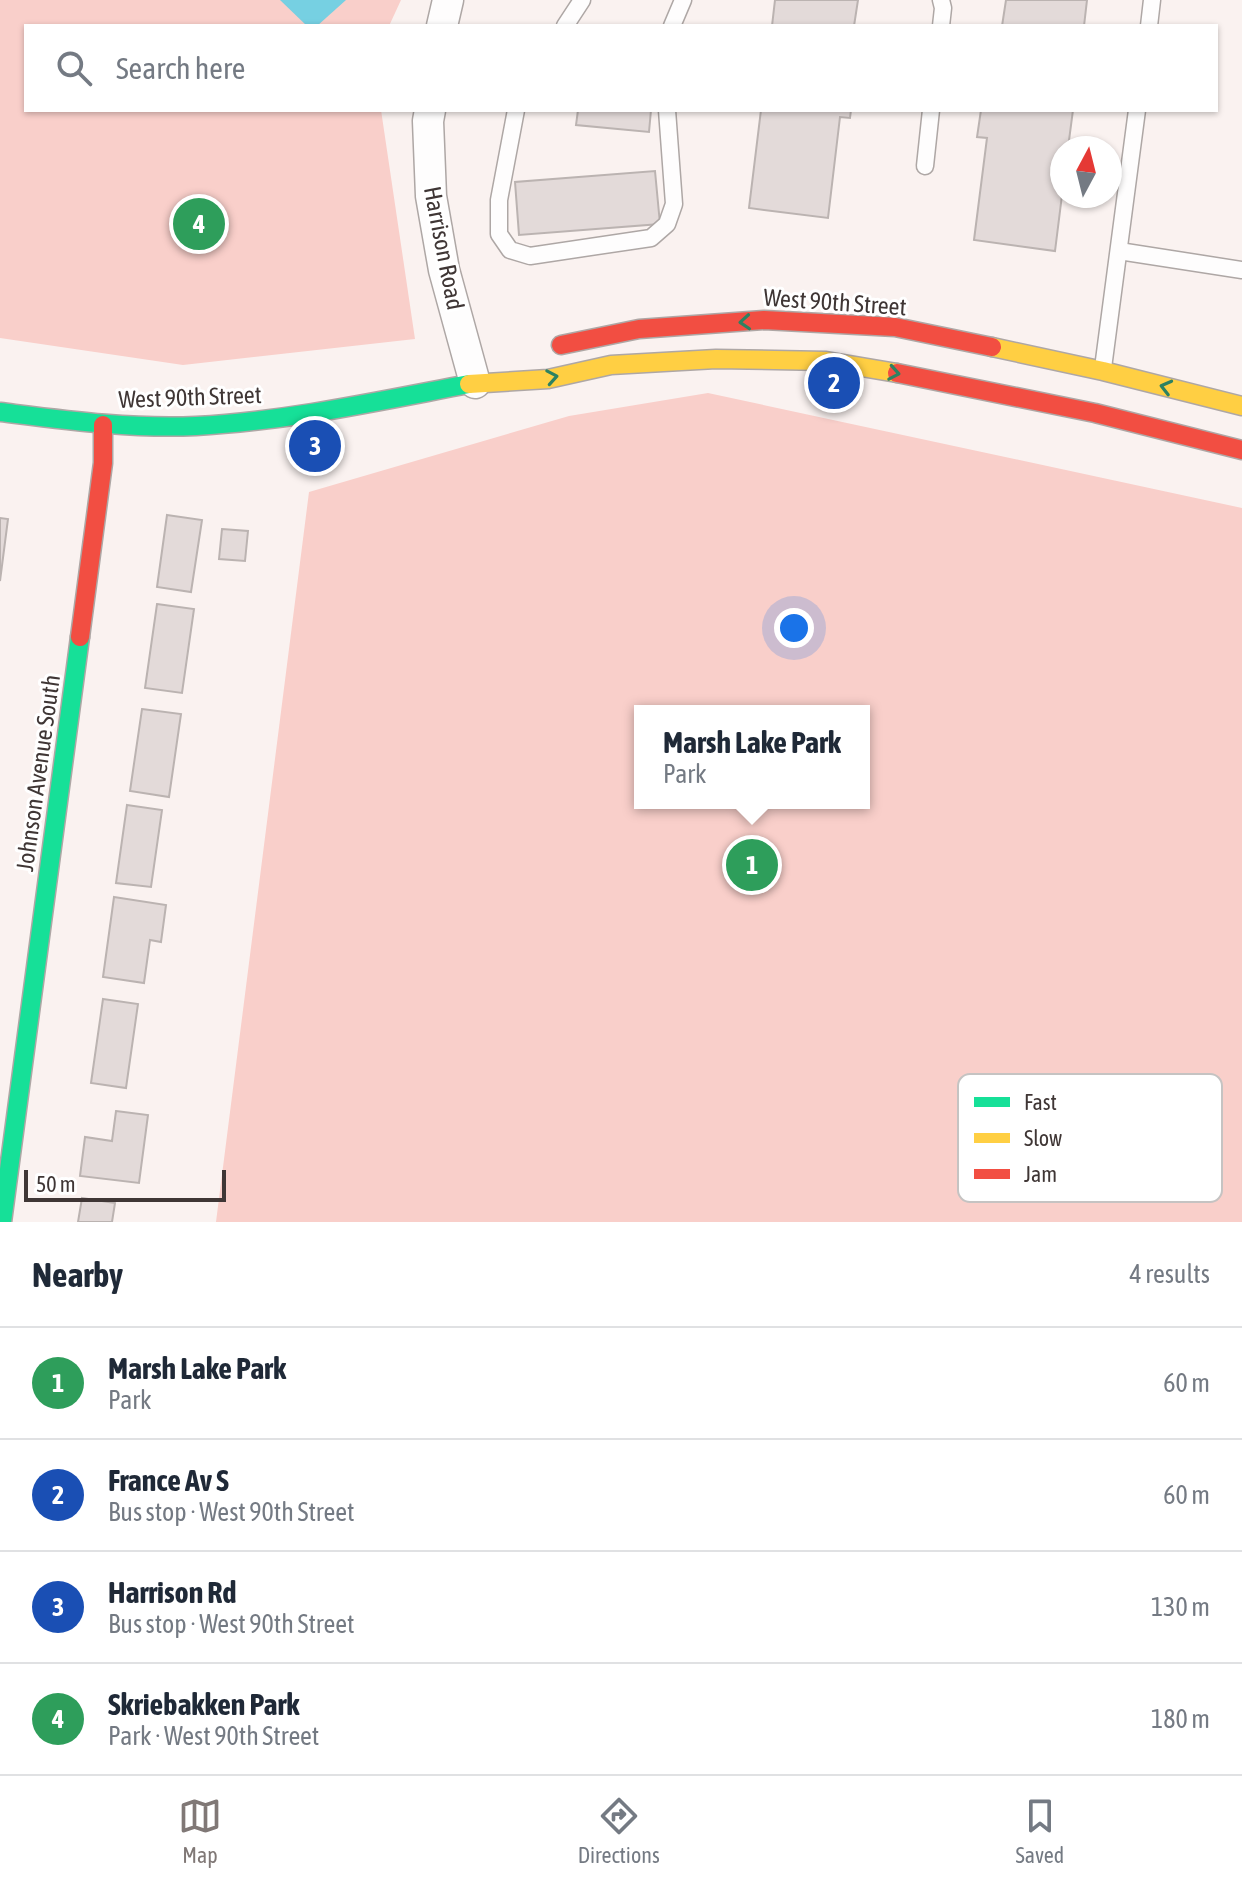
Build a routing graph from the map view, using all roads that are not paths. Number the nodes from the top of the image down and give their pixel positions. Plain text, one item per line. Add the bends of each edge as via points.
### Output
1 (448, 0) edge
2 (582, 0) edge
3 (683, 0) edge
4 (941, 0) edge
5 (1152, 0) edge
6 (442, 24) edge
7 (566, 24) edge
8 (673, 24) edge
9 (941, 24) edge
10 (1149, 24) edge
11 (430, 112) edge
12 (516, 112) edge
13 (667, 112) edge
14 (931, 112) edge
15 (1137, 112) edge
16 (925, 166) dead end
17 (1119, 251) junction
18 (1242, 270) edge
19 (544, 349) dead end
20 (516, 363) dead end
21 (475, 383) junction
22 (1099, 392) junction
23 (1242, 406) edge
24 (0, 412) edge
25 (103, 425) junction
26 (1242, 450) edge
27 (2, 1222) edge

1 - 6 street
2 - 7 lane
3 - 8 lane
4 - 9 lane
5 - 10 lane
11 - 21 street, Harrison Road via 431,196 444,270
12 - 13 lane via 499,200 499,234 510,250 530,256 651,238 667,224 674,204
14 - 16 lane
15 - 17 lane
17 - 18 lane
17 - 22 lane
22 -> 19 street, West 90th Street via 895,327 764,320 639,329
20 - 21 street, West 90th Street
21 -> 22 street, West 90th Street via 548,379 611,365 716,359 826,361 931,379
21 - 25 street, West 90th Street via 295,416 195,426
23 -> 22 street, West 90th Street
22 - 26 street, West 90th Street
24 - 25 street, West 90th Street
25 - 27 street, Johnson Avenue South via 103,463

